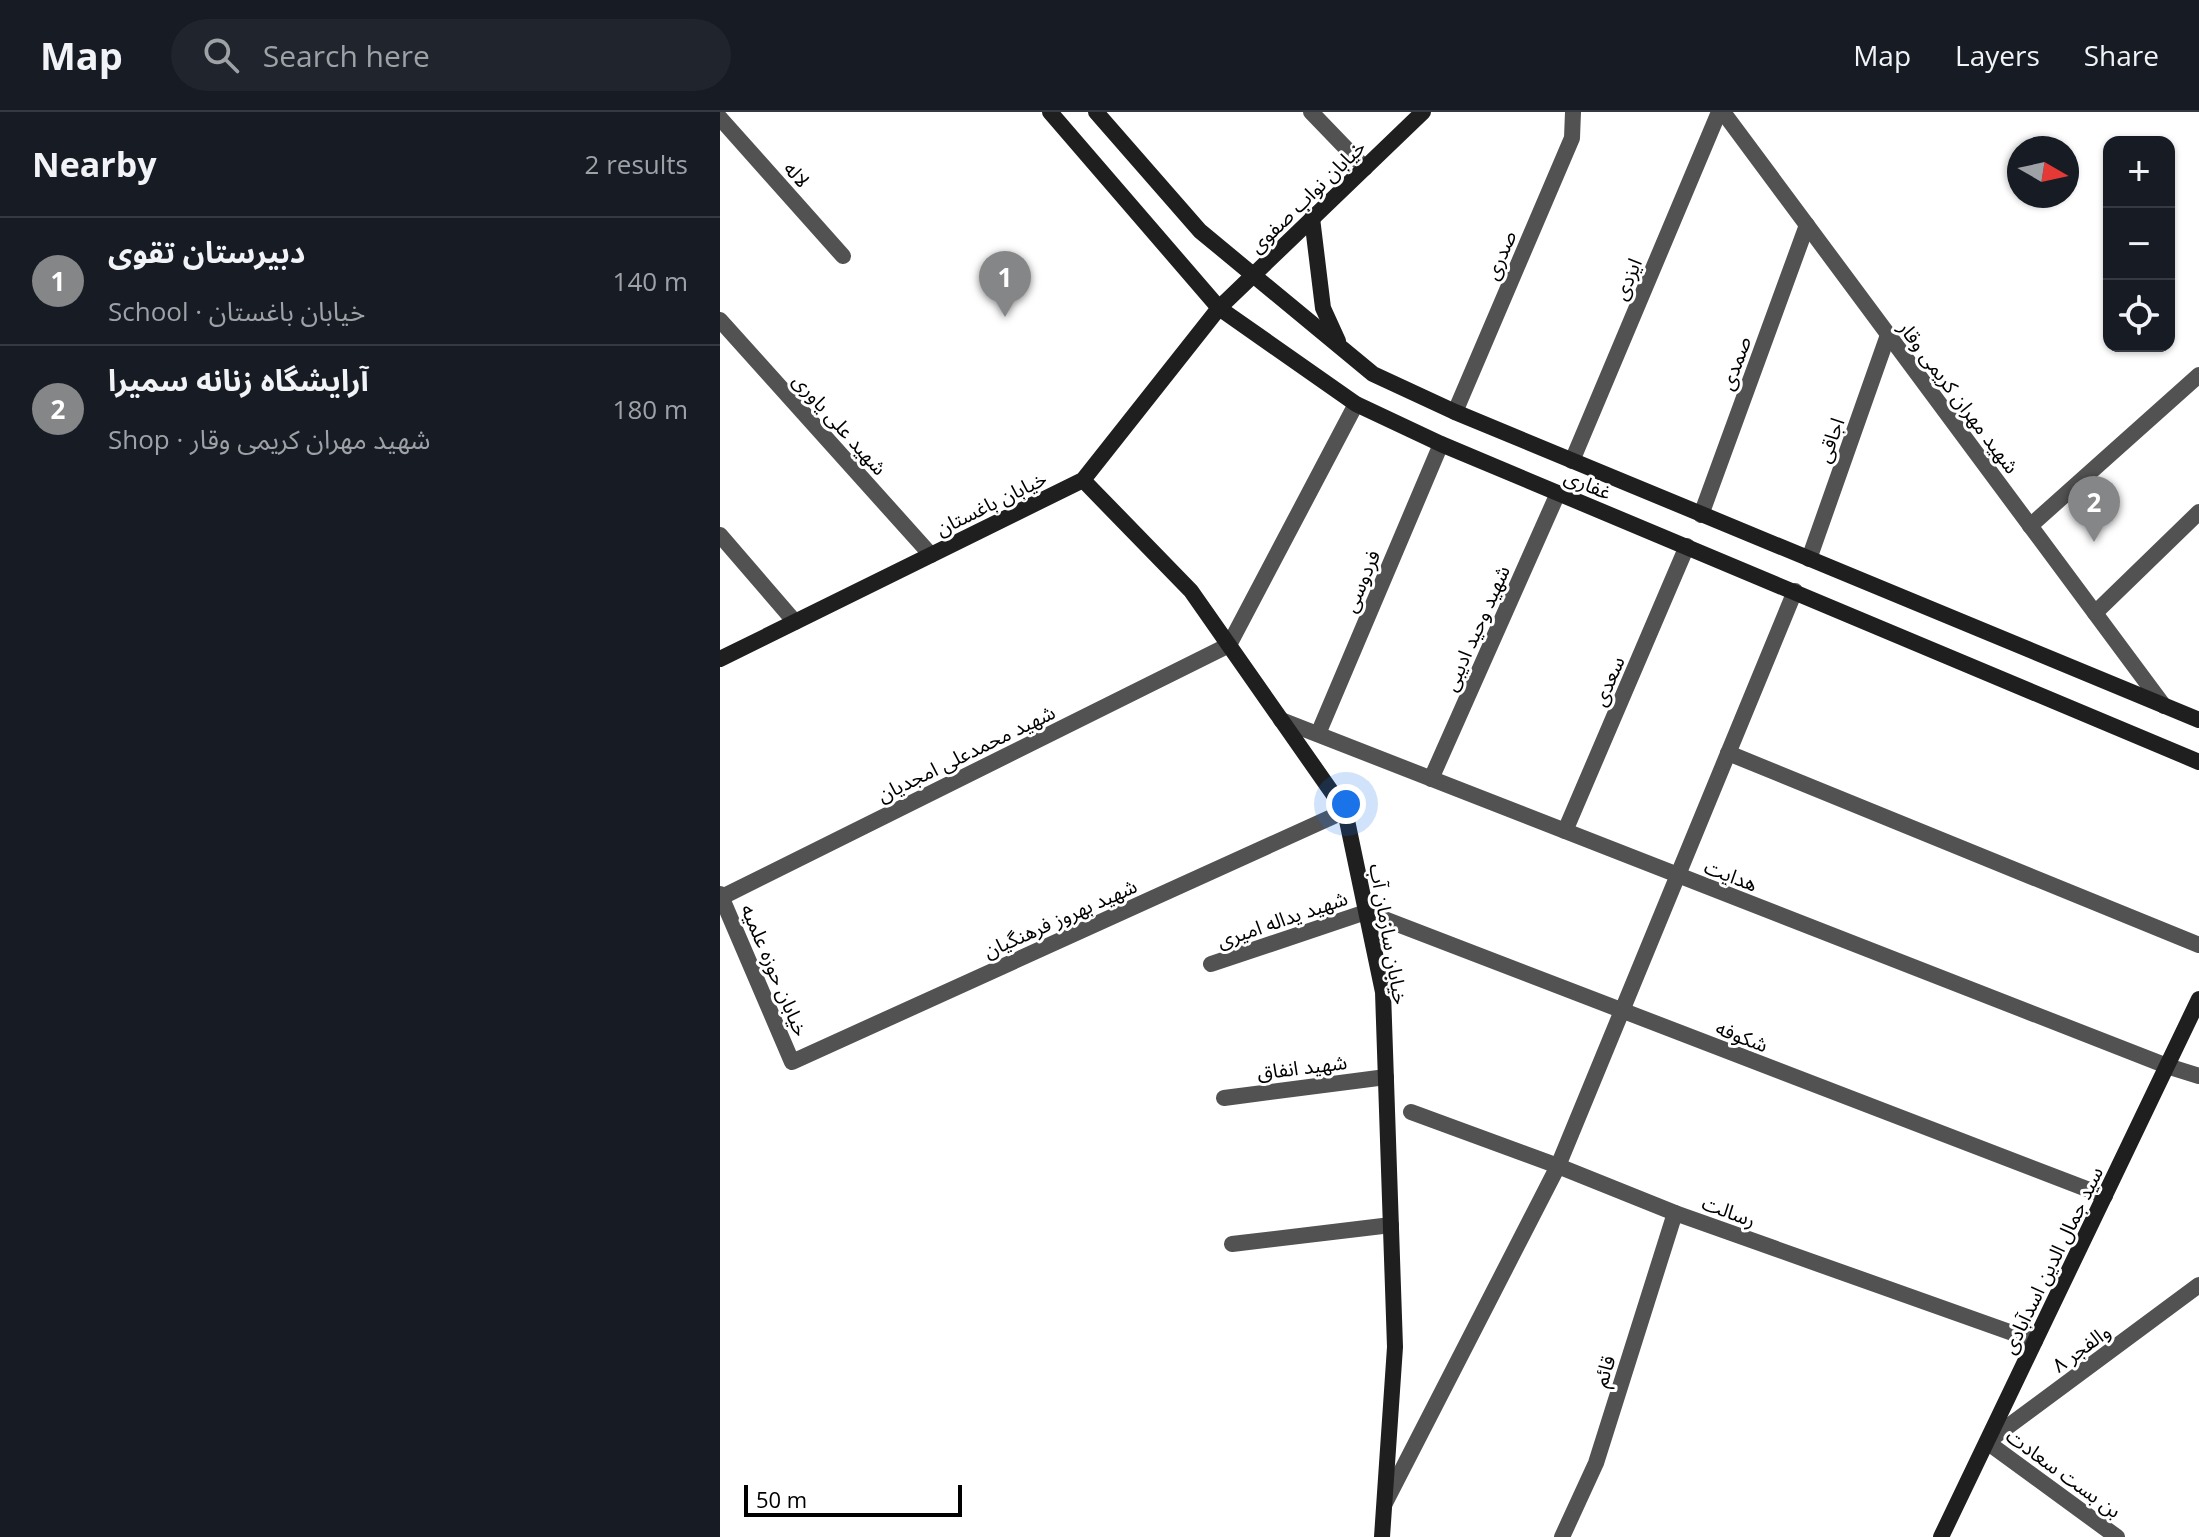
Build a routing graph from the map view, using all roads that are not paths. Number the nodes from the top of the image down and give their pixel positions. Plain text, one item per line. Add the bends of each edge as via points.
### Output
1 (1050, 112) edge
2 (1096, 112) edge
3 (1311, 112) edge
4 (1423, 112) edge
5 (1573, 112) edge
6 (1721, 112) edge
7 (720, 118) edge
8 (1365, 168) junction
9 (1312, 218) junction
10 (1807, 225) junction
11 (843, 256) dead end
12 (1254, 275) junction
13 (1219, 308) junction
14 (720, 320) edge
15 (1888, 335) junction
16 (1340, 347) junction
17 (2199, 375) edge
18 (1356, 404) junction
19 (1455, 412) junction
20 (1441, 444) junction
21 (1572, 461) junction
22 (1083, 480) junction
23 (1558, 493) junction
24 (2199, 512) edge
25 (1701, 515) junction
26 (2030, 526) junction
27 (720, 535) edge
28 (1687, 546) junction
29 (931, 555) junction
30 (1809, 559) junction
31 (1795, 591) junction
32 (2095, 613) junction
33 (795, 622) junction
34 (1229, 645) junction
35 (720, 659) edge
36 (2164, 706) junction
37 (1281, 720) junction
38 (2199, 720) edge
39 (1318, 734) junction
40 (1728, 753) junction
41 (2199, 762) edge
42 (1431, 779) junction
43 (1345, 811) junction
44 (1565, 831) junction
45 (1677, 876) junction
46 (721, 895) edge
47 (1366, 912) junction
48 (2199, 945) edge
49 (1211, 964) dead end
50 (2199, 999) edge
51 (1622, 1011) junction
52 (792, 1062) joint
53 (2167, 1066) junction
54 (2199, 1076) edge
55 (1386, 1077) junction
56 (1224, 1098) dead end
57 (1411, 1112) dead end
58 (1558, 1166) junction
59 (2105, 1196) junction
60 (1675, 1213) junction
61 (1391, 1225) junction
62 (1232, 1244) dead end
63 (2199, 1285) edge
64 (2035, 1341) junction
65 (1987, 1442) junction
66 (1385, 1503) junction
67 (1382, 1537) edge
68 (1562, 1537) edge
69 (1941, 1537) edge
70 (2117, 1537) edge

1 - 13 main road, غفاری
2 - 12 main road, غفاری via 1200,231
3 - 8 street
4 - 8 main road, خیابان نواب صفوی
5 - 19 street, صدری via 1572,138
6 - 10 street, شهید مهران کریمی وقار
6 - 21 street, ایزدی
7 - 11 street, لاله
8 - 9 main road, خیابان نواب صفوی
9 - 12 main road, خیابان نواب صفوی
9 - 16 main road via 1323,308
10 - 15 street, شهید مهران کریمی وقار
10 - 25 street, صمدی
12 - 13 main road, خیابان نواب صفوی
12 - 16 main road, غفاری
13 - 18 main road, غفاری
13 - 22 main road, خیابان باغستان
14 - 29 street, شهید علی یاوری
15 - 26 street, شهید مهران کریمی وقار
15 - 30 street, اجاقی
16 - 19 main road, غفاری via 1373,374
17 - 26 street
18 - 20 main road, غفاری
18 - 34 street
19 - 21 main road, غفاری
20 - 23 main road, غفاری
20 - 39 street, فردوسی
21 - 25 main road, غفاری
22 - 29 main road, خیابان باغستان
22 - 34 main road, خیابان سازمان آب via 1191,591
23 - 28 main road, غفاری
23 - 42 street, شهید وحید ادیبی
24 - 32 street
25 - 30 main road, غفاری
26 - 32 street, شهید مهران کریمی وقار
27 - 33 street
28 - 31 main road, غفاری
28 - 44 street, سعدی
29 - 33 main road, خیابان باغستان
30 - 36 main road, غفاری
31 - 40 street
31 - 41 main road, غفاری
32 - 36 street, شهید مهران کریمی وقار
33 - 35 main road, خیابان باغستان
34 - 37 main road, خیابان سازمان آب
34 - 46 street, شهید محمدعلی امجدیان
36 - 38 main road, غفاری
37 - 39 street, هدایت
37 - 43 main road, خیابان سازمان آب
39 - 42 street, هدایت
40 - 45 street
40 - 48 street
42 - 44 street, هدایت
43 - 47 main road, خیابان سازمان آب
43 - 52 street, شهید بهروز فرهنگیان
44 - 45 street, هدایت
45 - 51 street
45 - 53 street, هدایت
46 - 52 street, خیابان حوزه علمیه
47 - 49 street, شهید یداله امیری
47 - 51 street, شکوفه
47 - 55 main road, خیابان سازمان آب via 1383,992
50 - 53 main road, سید جمال الدین اسدآبادی
51 - 58 street
51 - 59 street, شکوفه
53 - 54 street, هدایت
53 - 59 main road, سید جمال الدین اسدآبادی
55 - 56 street, شهید انفاق
55 - 61 main road, خیابان سازمان آب
57 - 58 street, رسالت
58 - 60 street, رسالت
58 - 66 street
59 - 64 main road, سید جمال الدین اسدآبادی
60 - 64 street, رسالت
60 - 68 street, قائم via 1596,1463
61 - 62 street
61 - 66 main road, خیابان سازمان آب via 1395,1347
63 - 65 street, والفجر ۸
64 - 65 main road, سید جمال الدین اسدآبادی
65 - 69 main road, سید جمال الدین اسدآبادی
65 - 70 street, بن بست سعادت
66 - 67 main road, خیابان سازمان آب

